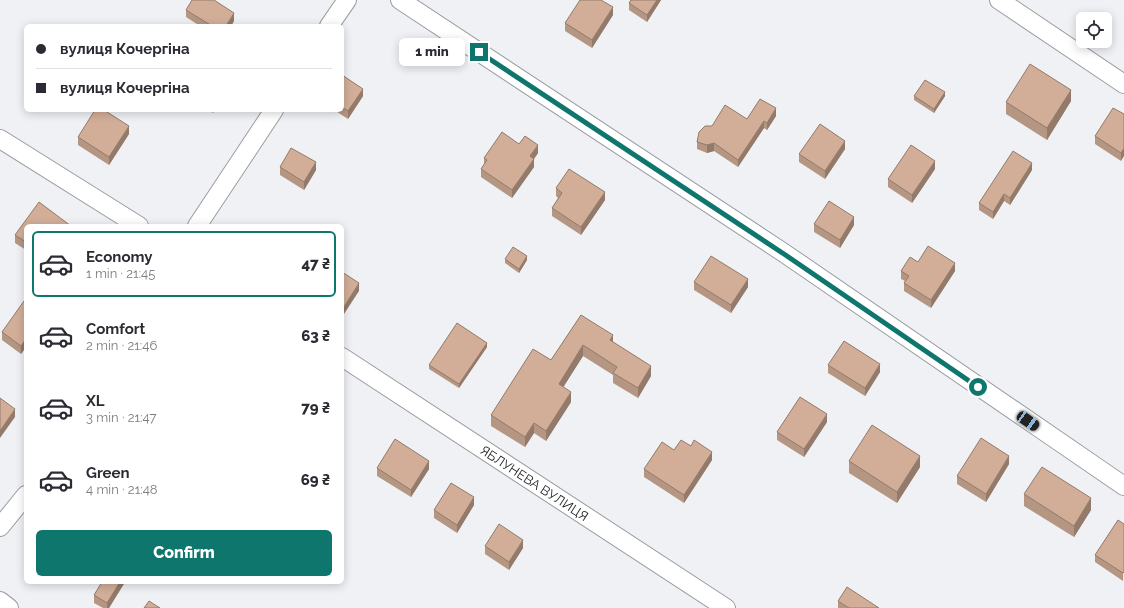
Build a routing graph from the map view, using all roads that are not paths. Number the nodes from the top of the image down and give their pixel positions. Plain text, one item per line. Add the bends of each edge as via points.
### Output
1 (347, 0) edge
2 (400, 0) edge
3 (999, 0) edge
4 (331, 24) edge
5 (1124, 84) edge
6 (273, 112) edge
7 (0, 139) edge
8 (136, 224) edge
9 (198, 224) edge
10 (344, 358) edge
11 (1124, 486) edge
12 (24, 497) edge
13 (0, 527) edge
14 (0, 601) edge
15 (9, 608) edge
16 (726, 608) edge

1 - 4 street
2 - 11 street via 784,254
3 - 5 street
6 - 9 street
7 - 8 street
10 - 16 street, ЯБЛУНЕВА ВУЛИЦЯ
12 - 13 street
14 - 15 street

